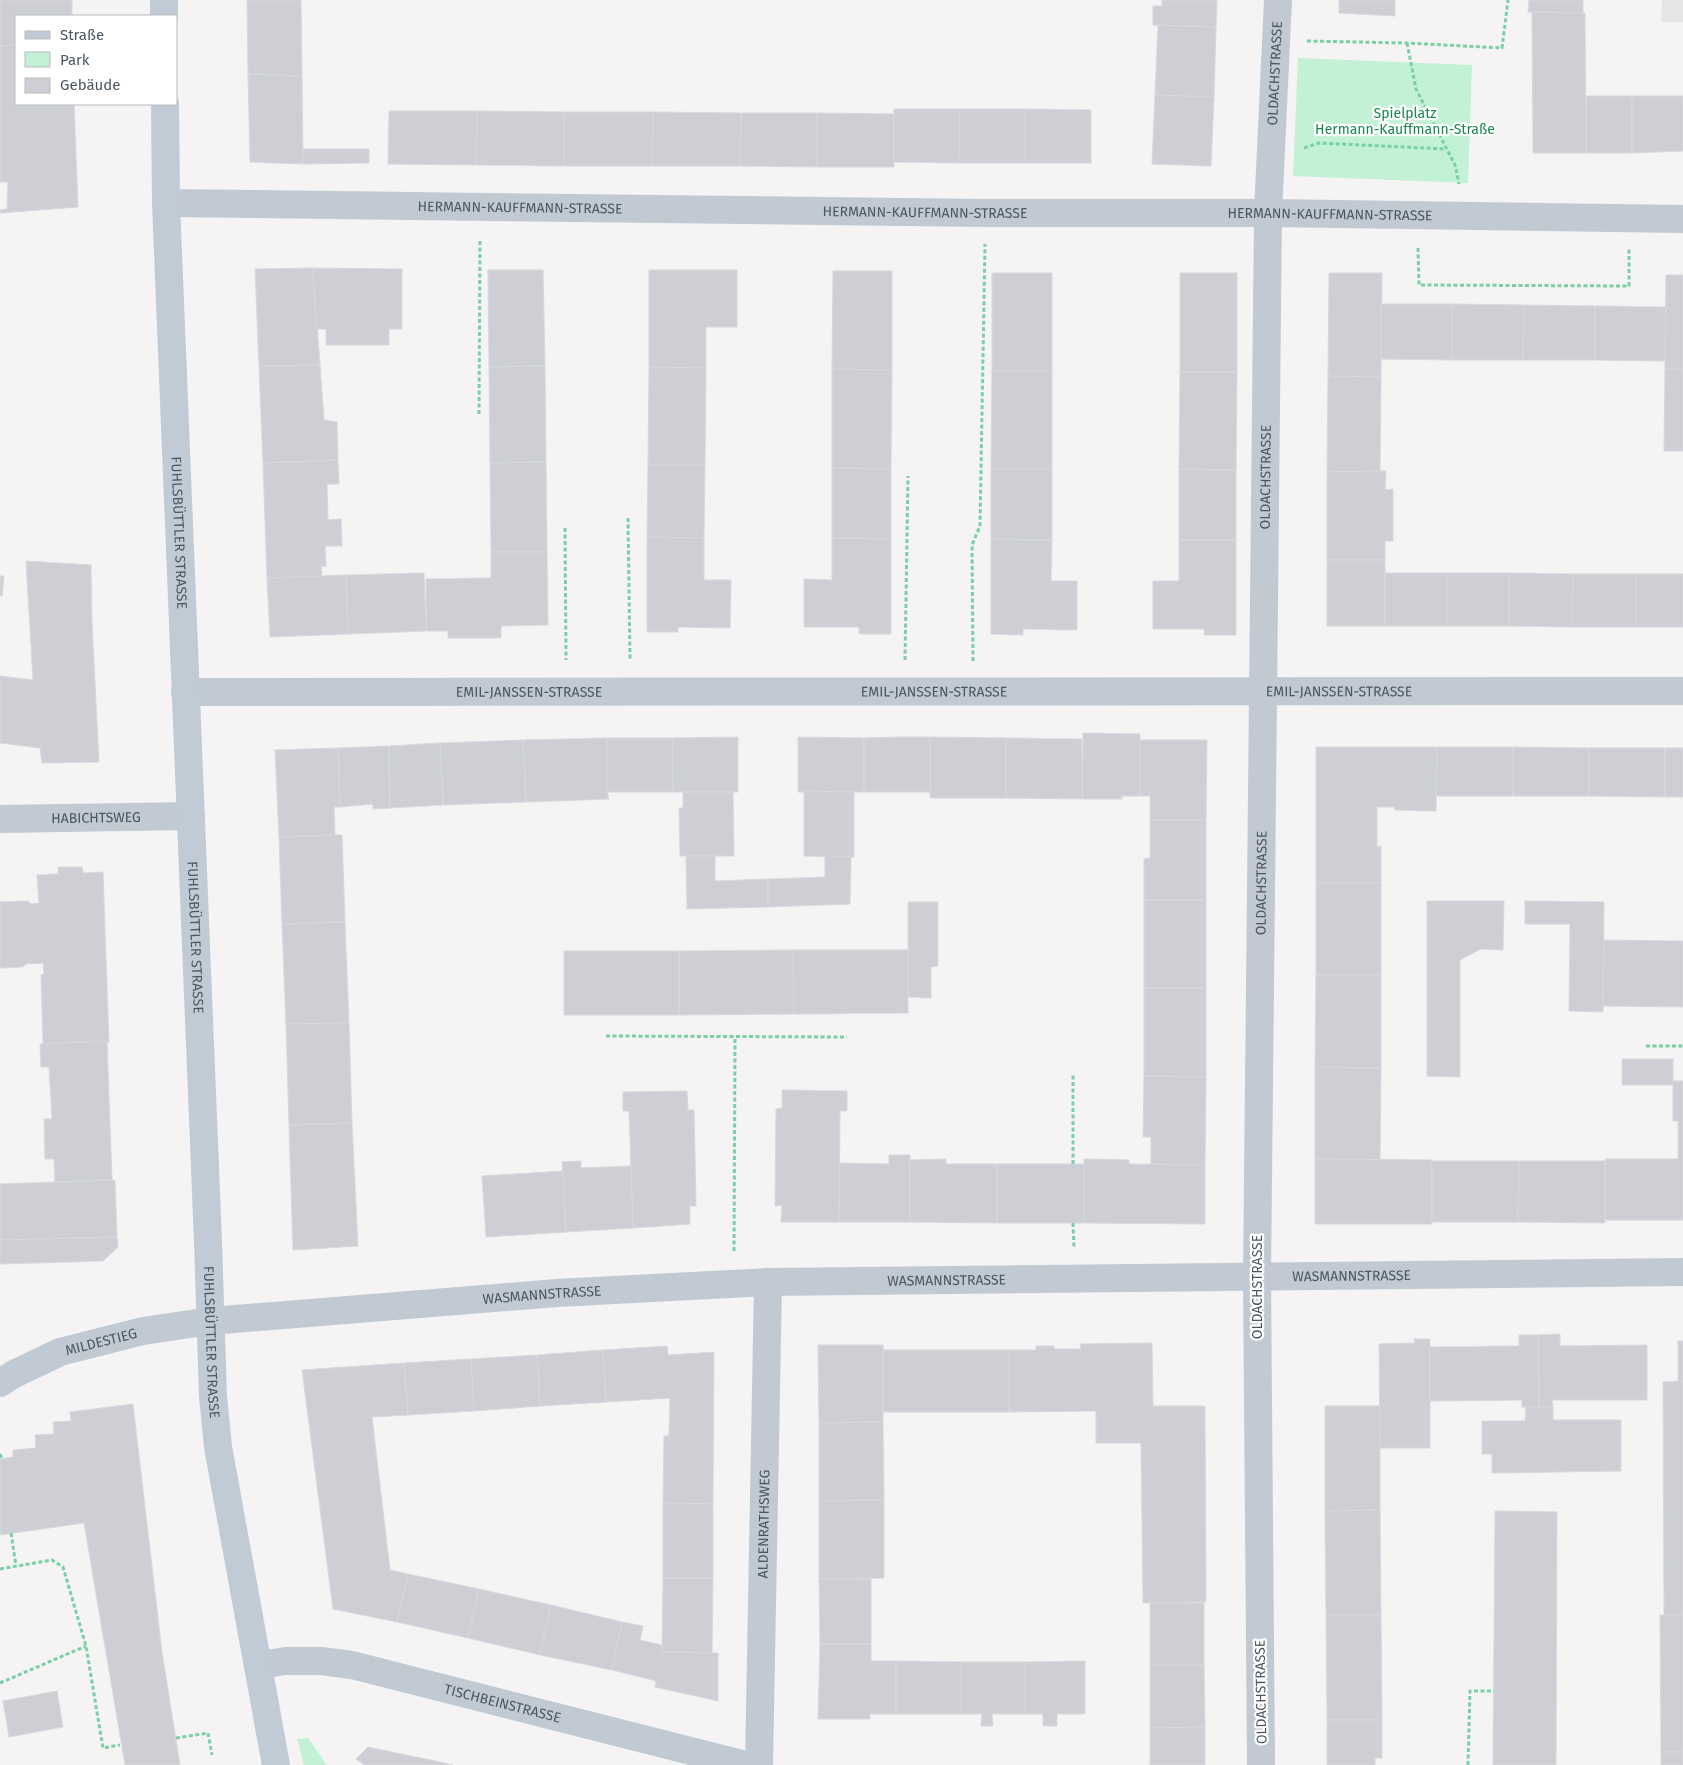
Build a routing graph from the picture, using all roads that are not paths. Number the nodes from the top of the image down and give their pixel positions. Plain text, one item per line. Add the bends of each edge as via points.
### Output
1 (164, 0) edge
2 (1278, 0) edge
3 (164, 15) edge
4 (165, 105) edge
5 (166, 203) junction
6 (1268, 213) junction
7 (1683, 219) edge
8 (1263, 691) junction
9 (1683, 691) edge
10 (185, 692) junction
11 (191, 816) junction
12 (0, 819) edge
13 (1683, 1272) edge
14 (1257, 1277) junction
15 (768, 1282) junction
16 (210, 1321) junction
17 (0, 1383) edge
18 (258, 1665) junction
19 (276, 1765) edge
20 (746, 1765) edge
21 (759, 1765) edge
22 (1261, 1765) edge

1 - 3 main road
2 - 6 street, OLDACHSTRASSE
4 - 5 main road, FUHLSBÜTTLER STRASSE
5 - 6 street, HERMANN-KAUFFMANN-STRASSE via 986,213
5 - 10 main road, FUHLSBÜTTLER STRASSE
6 - 7 street, HERMANN-KAUFFMANN-STRASSE
6 - 8 street, OLDACHSTRASSE
8 - 9 street, EMIL-JANSSEN-STRASSE
8 - 10 street, EMIL-JANSSEN-STRASSE
8 - 14 street, OLDACHSTRASSE
10 - 11 main road, FUHLSBÜTTLER STRASSE
11 - 12 street, HABICHTSWEG
11 - 16 main road, FUHLSBÜTTLER STRASSE
13 - 14 street, WASMANNSTRASSE
14 - 15 street, WASMANNSTRASSE
14 - 22 street, OLDACHSTRASSE
15 - 16 street, WASMANNSTRASSE via 557,1293
15 - 21 street, ALDENRATHSWEG
16 - 17 street, MILDESTIEG via 143,1330 60,1352
16 - 18 main road, FUHLSBÜTTLER STRASSE via 218,1447
18 - 19 main road, FUHLSBÜTTLER STRASSE
18 - 20 street, TISCHBEINSTRASSE via 286,1660 352,1665

